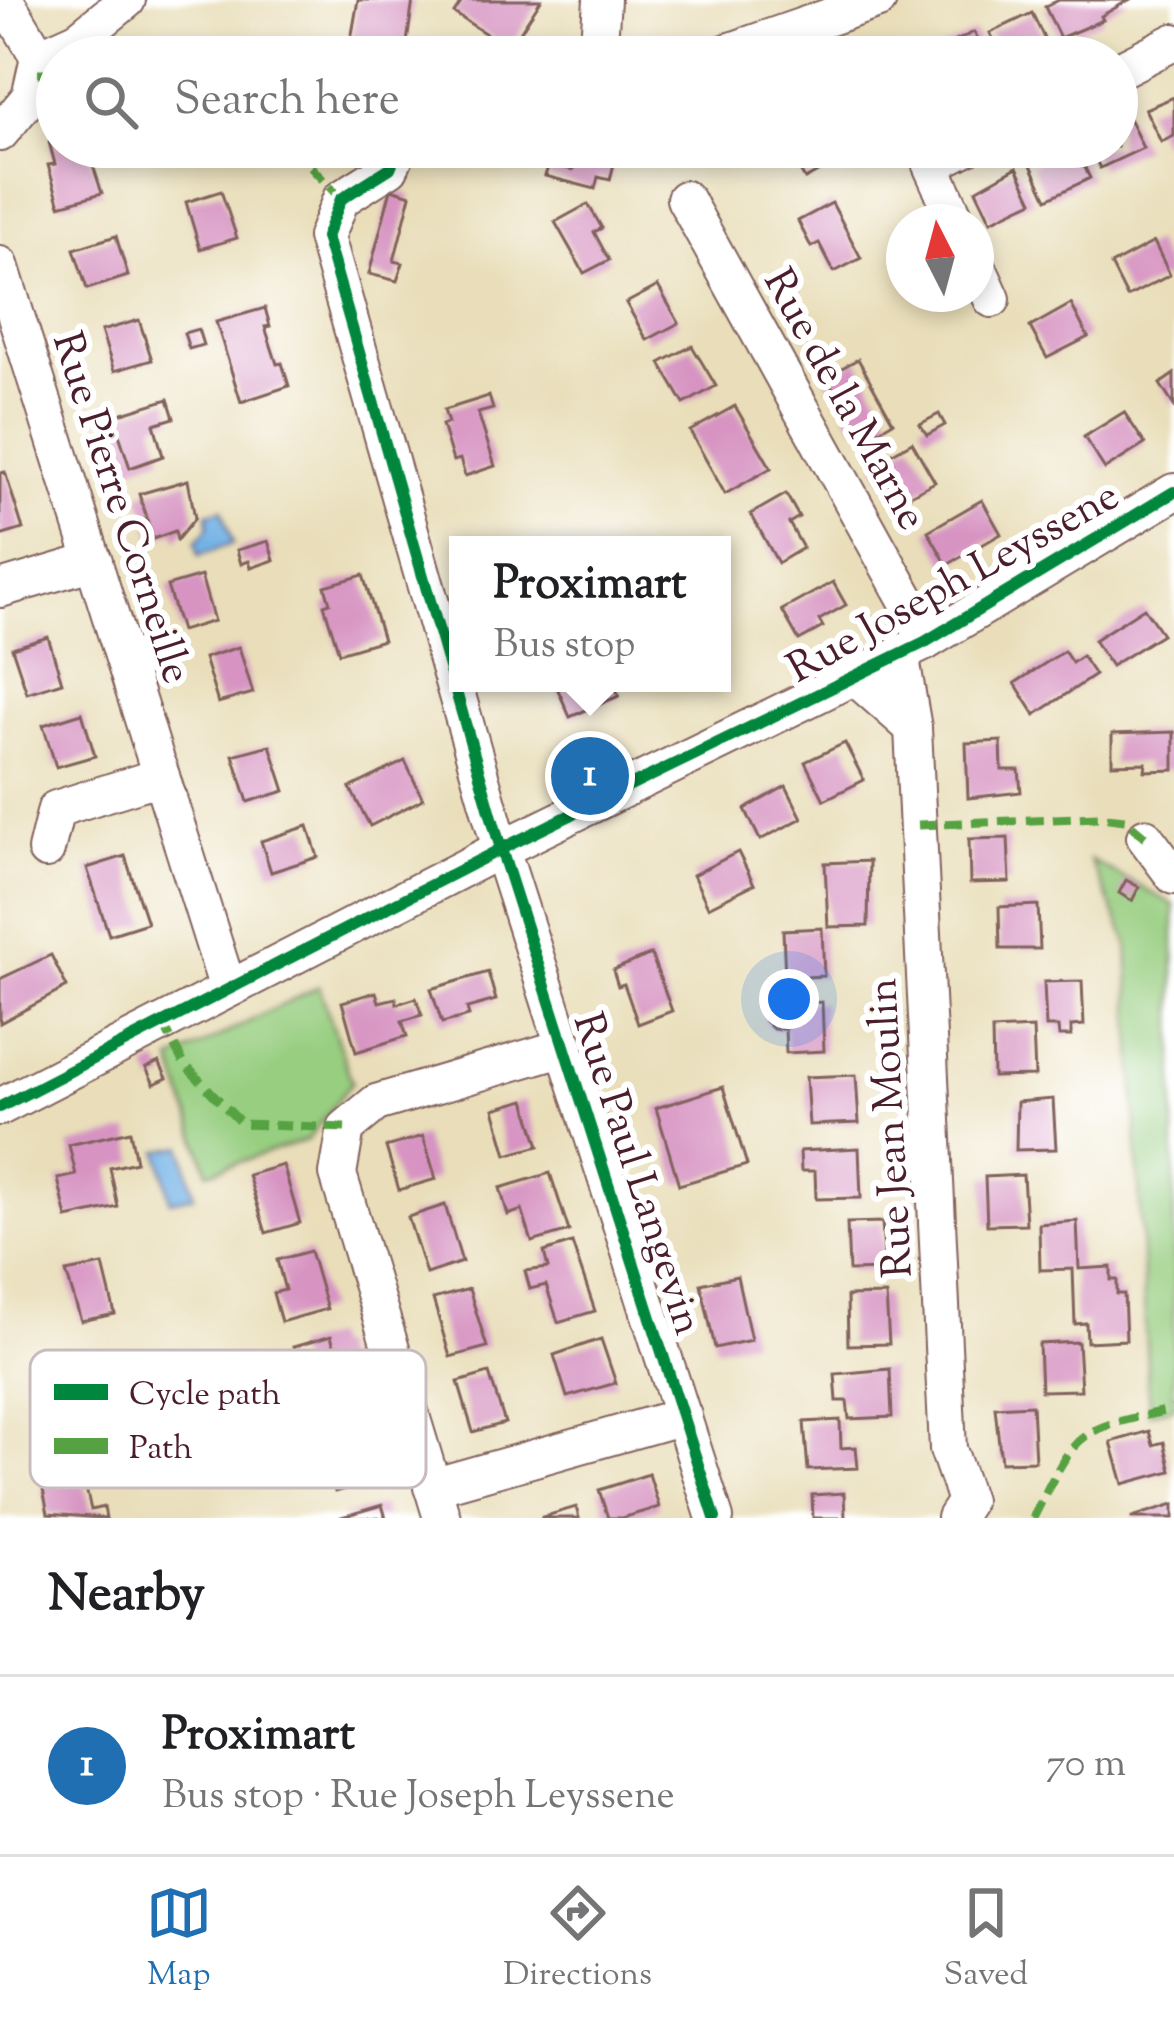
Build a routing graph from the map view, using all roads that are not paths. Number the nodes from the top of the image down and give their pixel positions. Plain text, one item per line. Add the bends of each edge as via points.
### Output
1 (127, 0) edge
2 (602, 0) edge
3 (878, 0) edge
4 (7, 1) edge
5 (83, 36) edge
6 (599, 36) edge
7 (774, 36) edge
8 (1174, 42) edge
9 (36, 52) edge
10 (1138, 60) edge
11 (36, 70) edge
12 (0, 133) edge
13 (381, 168) edge
14 (932, 168) edge
15 (685, 199) dead end
16 (949, 204) edge
17 (0, 265) edge
18 (1170, 500) edge
19 (94, 561) junction
20 (0, 589) edge
21 (913, 648) junction
22 (449, 667) edge
23 (855, 677) junction
24 (456, 692) edge
25 (913, 728) junction
26 (161, 776) junction
27 (1145, 837) dead end
28 (501, 849) junction
29 (46, 850) dead end
30 (1174, 875) edge
31 (228, 988) junction
32 (565, 1047) junction
33 (0, 1107) edge
34 (391, 1350) edge
35 (683, 1416) junction
36 (426, 1466) edge
37 (437, 1503) edge
38 (971, 1512) edge
39 (715, 1518) edge

1 - 5 street
2 - 6 street
3 - 7 street
4 - 9 street
8 - 10 street
11 - 12 street via 30,97
13 - 22 street, Rue Paul Langevin via 341,199 326,237
14 - 16 street
15 - 21 street, Rue de la Marne via 912,609
17 - 19 street, Rue Pierre Corneille
18 - 21 street, Rue Joseph Leyssene
19 - 20 street
19 - 26 street, Rue Pierre Corneille
21 - 23 street, Rue Joseph Leyssene
21 - 25 street, Rue Jean Moulin via 906,673
23 - 25 street
23 - 28 street, Rue Joseph Leyssene
24 - 28 street, Rue Paul Langevin
25 - 38 street, Rue Jean Moulin via 949,1449
26 - 29 street via 56,809
26 - 31 street, Rue Pierre Corneille
27 - 30 street
28 - 31 street, Rue Joseph Leyssene
28 - 32 street, Rue Paul Langevin
31 - 33 street, Rue Joseph Leyssene
32 - 34 street via 376,1103 346,1128 338,1174
32 - 35 street, Rue Paul Langevin
35 - 37 street
35 - 39 street, Rue Paul Langevin
36 - 37 street

